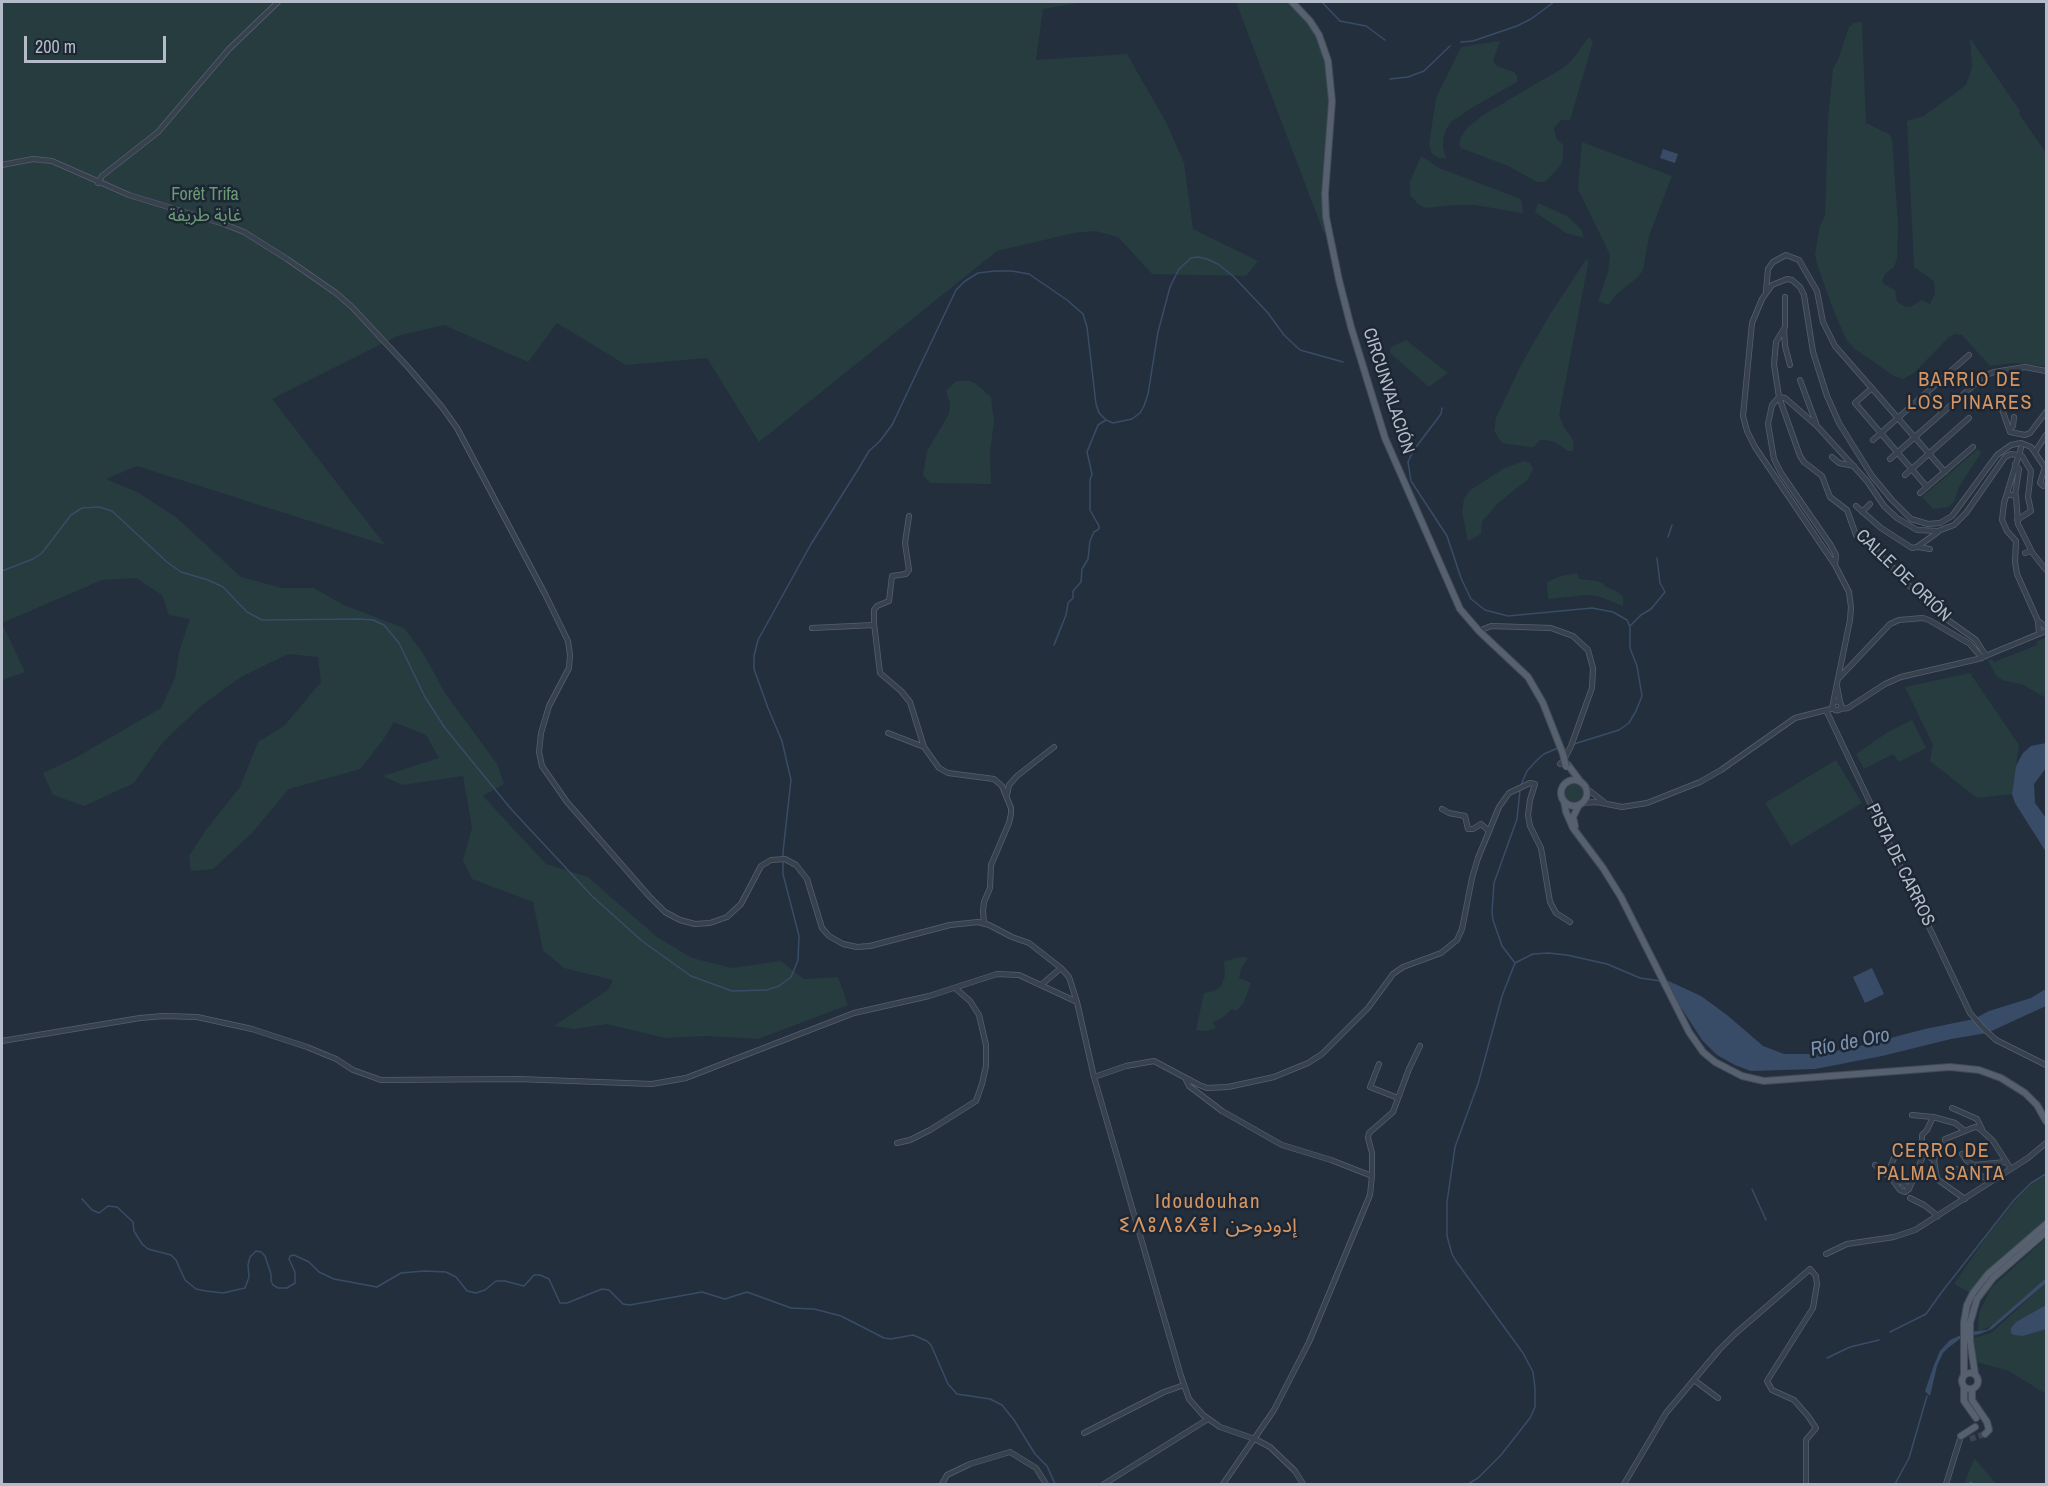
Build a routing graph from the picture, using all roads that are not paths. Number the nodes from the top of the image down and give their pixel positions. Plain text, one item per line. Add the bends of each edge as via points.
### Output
1 (278, 2) edge
2 (1292, 2) edge
3 (2, 165) edge
4 (98, 183) junction
5 (1768, 274) junction
6 (1775, 282) junction
7 (1765, 294) junction
8 (1785, 297) dead end
9 (1785, 327) junction
10 (1969, 355) dead end
11 (1790, 365) dead end
12 (2046, 371) edge
13 (1800, 380) dead end
14 (1872, 388) junction
15 (1926, 394) junction
16 (1779, 397) junction
17 (1996, 408) dead end
18 (1942, 412) junction
19 (2046, 412) edge
20 (1898, 417) junction
21 (2014, 417) dead end
22 (1969, 418) dead end
23 (1817, 426) junction
24 (2010, 431) junction
25 (1881, 433) junction
26 (2046, 435) edge
27 (1915, 437) junction
28 (1873, 440) dead end
29 (1972, 447) dead end
30 (2021, 448) dead end
31 (1897, 452) junction
32 (2035, 452) junction
33 (1929, 454) junction
34 (2017, 454) junction
35 (1832, 457) dead end
36 (1890, 459) dead end
37 (2015, 464) junction
38 (1854, 466) junction
39 (2046, 468) edge
40 (1912, 469) junction
41 (1944, 472) junction
42 (1905, 476) dead end
43 (2045, 481) edge
44 (1927, 487) junction
45 (1974, 487) junction
46 (1980, 491) junction
47 (1920, 493) dead end
48 (2007, 494) junction
49 (2016, 495) junction
50 (1870, 504) dead end
51 (1856, 506) dead end
52 (1862, 512) junction
53 (909, 516) dead end
54 (2017, 520) junction
55 (1938, 531) junction
56 (1930, 549) dead end
57 (1916, 550) junction
58 (1835, 565) junction
59 (2046, 570) edge
60 (2038, 621) junction
61 (874, 626) junction
62 (812, 628) dead end
63 (1961, 629) junction
64 (2046, 629) edge
65 (1479, 631) junction
66 (2039, 634) junction
67 (1970, 644) junction
68 (1984, 657) junction
69 (1837, 681) junction
70 (1840, 705) junction
71 (1834, 706) junction
72 (1827, 710) junction
73 (888, 733) dead end
74 (924, 747) junction
75 (1054, 747) dead end
76 (1565, 765) junction
77 (1581, 782) junction
78 (1565, 784) junction
79 (1586, 788) junction
80 (1006, 797) junction
81 (1564, 801) junction
82 (1606, 803) junction
83 (1580, 804) junction
84 (1442, 809) dead end
85 (1489, 831) junction
86 (1581, 838) junction
87 (1570, 922) dead end
88 (984, 923) junction
89 (1061, 968) junction
90 (1041, 985) junction
91 (955, 988) junction
92 (1077, 1002) junction
93 (2, 1041) edge
94 (1420, 1046) dead end
95 (1379, 1064) dead end
96 (2046, 1065) edge
97 (1094, 1077) junction
98 (1186, 1080) junction
99 (1398, 1098) junction
100 (1952, 1108) dead end
101 (1912, 1115) dead end
102 (1933, 1117) junction
103 (2046, 1121) edge
104 (1982, 1129) junction
105 (1965, 1131) junction
106 (1922, 1139) dead end
107 (897, 1143) dead end
108 (2046, 1143) edge
109 (1962, 1154) dead end
110 (1894, 1158) dead end
111 (1934, 1160) junction
112 (2006, 1162) junction
113 (1875, 1165) dead end
114 (1956, 1169) dead end
115 (2011, 1169) junction
116 (1887, 1175) junction
117 (1372, 1176) junction
118 (1994, 1180) junction
119 (1910, 1198) dead end
120 (1965, 1199) junction
121 (1938, 1216) junction
122 (2046, 1224) edge
123 (2046, 1232) edge
124 (1826, 1254) dead end
125 (1967, 1324) junction
126 (1967, 1341) junction
127 (1975, 1374) junction
128 (1964, 1375) junction
129 (1694, 1380) junction
130 (1184, 1385) junction
131 (1964, 1387) junction
132 (1972, 1389) junction
133 (1718, 1398) dead end
134 (1978, 1416) junction
135 (1208, 1419) junction
136 (1976, 1427) dead end
137 (1084, 1432) dead end
138 (1985, 1434) dead end
139 (1960, 1438) junction
140 (1255, 1439) junction
141 (1970, 1439) tunnel mouth
142 (1104, 1484) edge
143 (942, 1485) edge
144 (1046, 1485) edge
145 (1223, 1485) edge
146 (1303, 1485) edge
147 (1624, 1485) edge
148 (1806, 1485) edge
149 (1946, 1485) edge

1 - 4 street via 229,49 158,132
2 - 65 main road, CIRCUNVALACIÓN via 1314,28 1328,61 1332,101 1326,217 1338,280 1363,371 1390,450 1454,596
3 - 4 street via 45,159
4 - 88 street via 234,228 287,259 352,308 442,406 469,450 570,648 569,668 543,722 539,744 542,766 567,802 665,912 686,922 718,921 737,909 761,866 785,859 807,879 825,932 850,946 870,946 957,924
5 - 6 street
5 - 7 street
5 - 14 street via 1770,265 1781,256 1791,256 1802,264 1817,291 1828,334
6 - 7 street
6 - 45 street via 1791,280 1802,291 1812,346 1833,411 1857,455 1898,508 1916,522 1940,523 1956,512
7 - 58 street via 1750,331 1745,425 1755,447
8 - 9 street
9 - 11 street
9 - 16 street, CALLE DE ORIÓN via 1773,357
10 - 15 street
12 - 18 street via 2025,367 1989,374
13 - 23 street
14 - 20 street
14 - 25 street via 1855,403
15 - 18 street
15 - 20 street
16 - 23 street
16 - 58 street via 1772,405 1768,424 1773,459 1830,544 1836,555
16 - 63 street, CALLE DE ORIÓN via 1800,456 1822,476 1830,497 1847,510 1856,535 1872,544 1907,584
17 - 24 street via 2002,409
18 - 27 street
19 - 24 street via 2026,437
20 - 25 street
20 - 27 street
21 - 24 street
22 - 33 street
23 - 38 street
25 - 28 street
25 - 31 street
26 - 32 street
27 - 31 street
27 - 33 street
29 - 41 street
30 - 34 street
31 - 36 street
31 - 40 street
32 - 39 street
32 - 45 street via 2021,443 2006,447
33 - 40 street
33 - 41 street
34 - 37 street
34 - 46 street via 2002,460
34 - 54 street via 2030,468 2031,479 2031,511
35 - 38 street
37 - 48 street
37 - 49 street via 2019,469
38 - 55 street via 1879,501 1897,518 1917,530
39 - 43 street
40 - 42 street
40 - 44 street
41 - 44 street
44 - 47 street
45 - 46 street
46 - 55 street via 1963,518
48 - 49 street
48 - 60 street via 2002,520 2016,540 2017,574
49 - 54 street
50 - 52 street
51 - 52 street
52 - 57 street
53 - 61 street via 905,543 909,570 892,576 889,601 874,610
54 - 59 street via 2029,552
55 - 57 street
56 - 57 street
58 - 69 street via 1846,583 1851,607
60 - 64 street
60 - 66 street
61 - 62 street
61 - 74 street via 880,673 910,702
63 - 67 street
63 - 68 street, CALLE DE ORIÓN via 1976,640
64 - 66 street
65 - 76 main road, CIRCUNVALACIÓN, bridge via 1528,677 1554,731
65 - 76 street via 1491,626 1562,630 1581,643 1592,660 1591,691
66 - 68 street
67 - 68 street
67 - 69 street via 1926,618 1896,621
68 - 70 street via 1901,677 1852,706
69 - 70 street
69 - 71 street
70 - 71 street via 1836,710
71 - 72 street
72 - 82 street via 1795,718 1721,770 1679,791 1639,806
72 - 96 street, PISTA DE CARROS via 1974,1019 2006,1046
73 - 74 street
74 - 80 street via 939,768 956,775 994,779
75 - 80 street via 1012,781
76 - 77 main road
76 - 78 main road
77 - 78 main road
77 - 79 main road
78 - 81 main road via 1561,792
79 - 82 street
79 - 83 main road via 1586,798
80 - 88 street via 1010,823 991,865
81 - 83 main road via 1572,806
81 - 86 main road via 1569,821
82 - 83 street
83 - 86 main road via 1574,822
84 - 85 street via 1465,816 1468,829 1480,824
85 - 87 street via 1503,799 1533,782 1528,815 1541,848 1550,902 1556,913
85 - 98 street via 1456,940 1442,953 1393,974 1368,1008 1322,1054 1274,1077 1246,1084 1207,1088
86 - 103 main road via 1610,878 1693,1039 1709,1058 1727,1070 1747,1078 1783,1081 1971,1068 2018,1088 2037,1105
88 - 89 street via 1029,944
89 - 90 street
89 - 92 street via 1069,977
90 - 91 street via 1019,975 1003,974
90 - 92 street
91 - 93 street via 854,1013 663,1084 381,1080 307,1047 197,1017 148,1017
91 - 107 street via 980,1016 986,1045 986,1066 976,1101 936,1127
92 - 97 street
94 - 99 street
95 - 99 street via 1370,1087
97 - 98 street via 1154,1062
97 - 130 street
98 - 117 street via 1222,1111 1282,1146
99 - 117 street via 1390,1116 1369,1133
100 - 104 street via 1977,1119
101 - 102 street
102 - 105 street via 1959,1124
102 - 106 street
104 - 105 street
104 - 112 street
105 - 111 street via 1945,1139 1944,1150
108 - 115 street
109 - 112 street via 1974,1165
110 - 116 street
111 - 116 street via 1923,1156 1909,1189 1902,1192
111 - 120 street via 1939,1182
112 - 115 street
113 - 116 street
114 - 118 street
115 - 118 street
117 - 140 street via 1366,1209 1319,1320
118 - 120 street
119 - 121 street
120 - 121 street
121 - 124 street via 1903,1235 1847,1244
122 - 125 main road via 1981,1281 1967,1305
123 - 125 main road via 1986,1286
125 - 126 main road
126 - 127 main road
126 - 128 main road
127 - 128 main road
127 - 132 main road via 1978,1382
128 - 131 main road
129 - 133 street
129 - 147 street via 1665,1413
129 - 148 street via 1736,1333 1809,1269 1817,1284 1812,1308 1767,1381 1772,1390 1794,1400 1816,1428 1806,1440
130 - 135 street via 1189,1399
130 - 137 street
131 - 132 main road
131 - 134 main road via 1964,1401
132 - 134 main road
134 - 138 main road via 1989,1430
135 - 140 street
135 - 142 street
136 - 139 main road
139 - 141 main road
139 - 149 street
140 - 145 street
140 - 146 street via 1279,1454
143 - 144 street via 947,1475 1010,1452 1036,1468

